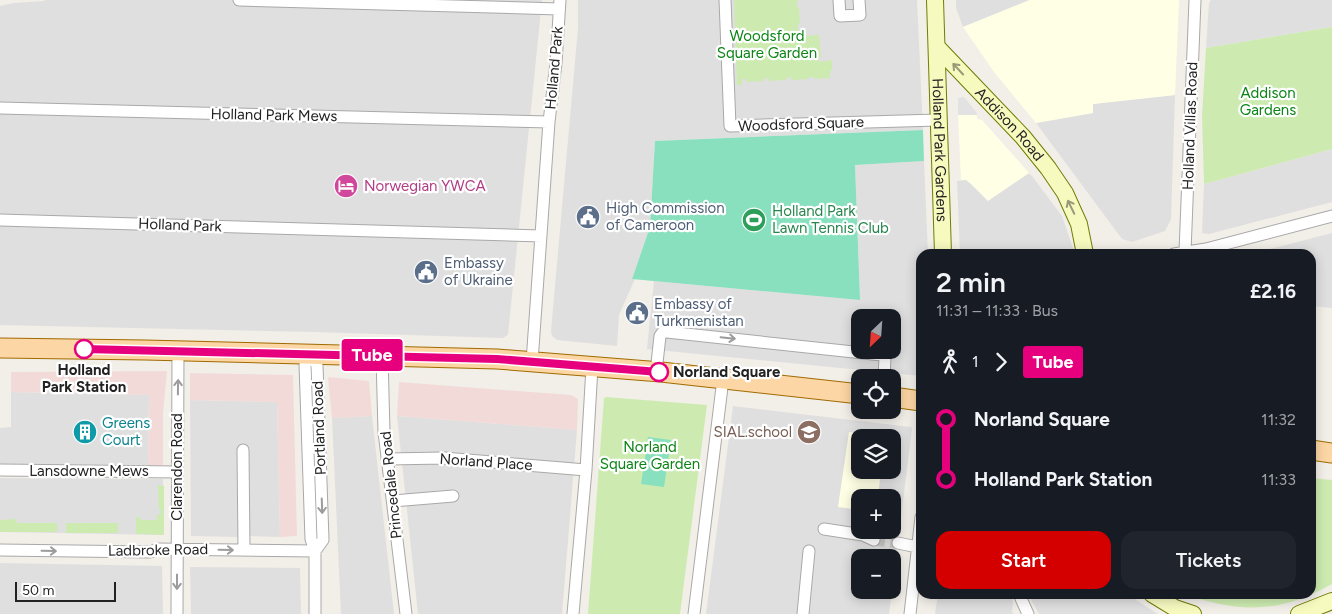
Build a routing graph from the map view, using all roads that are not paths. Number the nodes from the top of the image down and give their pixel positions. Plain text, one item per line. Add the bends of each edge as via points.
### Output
1 (239, 0) edge
2 (725, 0) edge
3 (839, 0) edge
4 (859, 0) edge
5 (935, 0) edge
6 (1195, 0) edge
7 (560, 5) edge
8 (937, 47) junction
9 (0, 108) edge
10 (938, 120) junction
11 (549, 122) junction
12 (1332, 216) edge
13 (0, 220) edge
14 (541, 236) junction
15 (943, 249) edge
16 (1084, 249) edge
17 (1180, 249) edge
18 (1206, 249) edge
19 (0, 348) edge
20 (178, 351) junction
21 (310, 354) junction
22 (382, 356) junction
23 (532, 362) junction
24 (592, 367) junction
25 (884, 369) edge
26 (656, 372) junction
27 (723, 379) junction
28 (851, 393) edge
29 (901, 398) edge
30 (916, 400) edge
31 (243, 450) dead end
32 (1316, 451) edge
33 (1332, 453) edge
34 (387, 459) junction
35 (0, 470) edge
36 (586, 470) junction
37 (177, 472) junction
38 (453, 496) dead end
39 (392, 501) junction
40 (824, 529) dead end
41 (874, 540) tunnel mouth
42 (916, 542) edge
43 (898, 544) tunnel mouth
44 (177, 549) junction
45 (0, 550) edge
46 (244, 550) junction
47 (315, 551) junction
48 (809, 551) dead end
49 (916, 566) edge
50 (1021, 599) edge
51 (1160, 599) edge
52 (1332, 601) edge
53 (177, 614) edge
54 (315, 614) edge
55 (406, 614) edge
56 (573, 614) edge
57 (694, 614) edge
58 (803, 614) edge
59 (910, 614) edge
60 (1028, 614) edge
61 (1193, 614) edge
62 (1299, 614) edge

1 - 7 street, Holland Park
2 - 10 street, Woodsford Square via 730,126
3 - 4 street via 840,16 860,15
5 - 8 street
6 - 17 street, Holland Villas Road
7 - 11 street, Holland Park
8 - 10 street, Holland Park Gardens
16 -> 8 street, Addison Road via 1079,224 1065,193 1048,168 1023,137
9 - 11 street, Holland Park Mews
10 - 15 street, Holland Park Gardens
11 - 14 street, Holland Park
12 - 18 street
13 - 14 street, Holland Park
14 - 23 street, Holland Park
19 - 20 main road
20 - 21 main road
37 -> 20 street, Clarendon Road
21 - 22 main road
21 - 47 street, Portland Road via 305,364 311,540
22 - 23 main road
22 - 34 street, Princedale Road
23 - 24 main road
24 - 26 main road
24 - 36 street
26 -> 25 street via 663,332 882,355 885,357
26 - 27 main road
27 - 28 main road
27 - 57 street
29 - 30 main road
31 - 46 street
32 - 33 main road
34 - 36 street, Norland Place via 444,458
34 - 39 street, Princedale Road
35 - 37 street, Lansdowne Mews
36 - 56 street
37 - 44 street, Clarendon Road
38 - 39 street
39 - 55 street, Princedale Road
40 - 41 street via 863,535
42 - 43 street
45 -> 44 street, Ladbroke Road via 150,552
44 -> 46 street, Ladbroke Road
44 -> 53 street, Clarendon Road
46 - 47 street, Ladbroke Road
47 - 54 street, Portland Road
48 - 58 street
49 - 59 street
50 - 60 street
51 - 61 street
52 - 62 street

